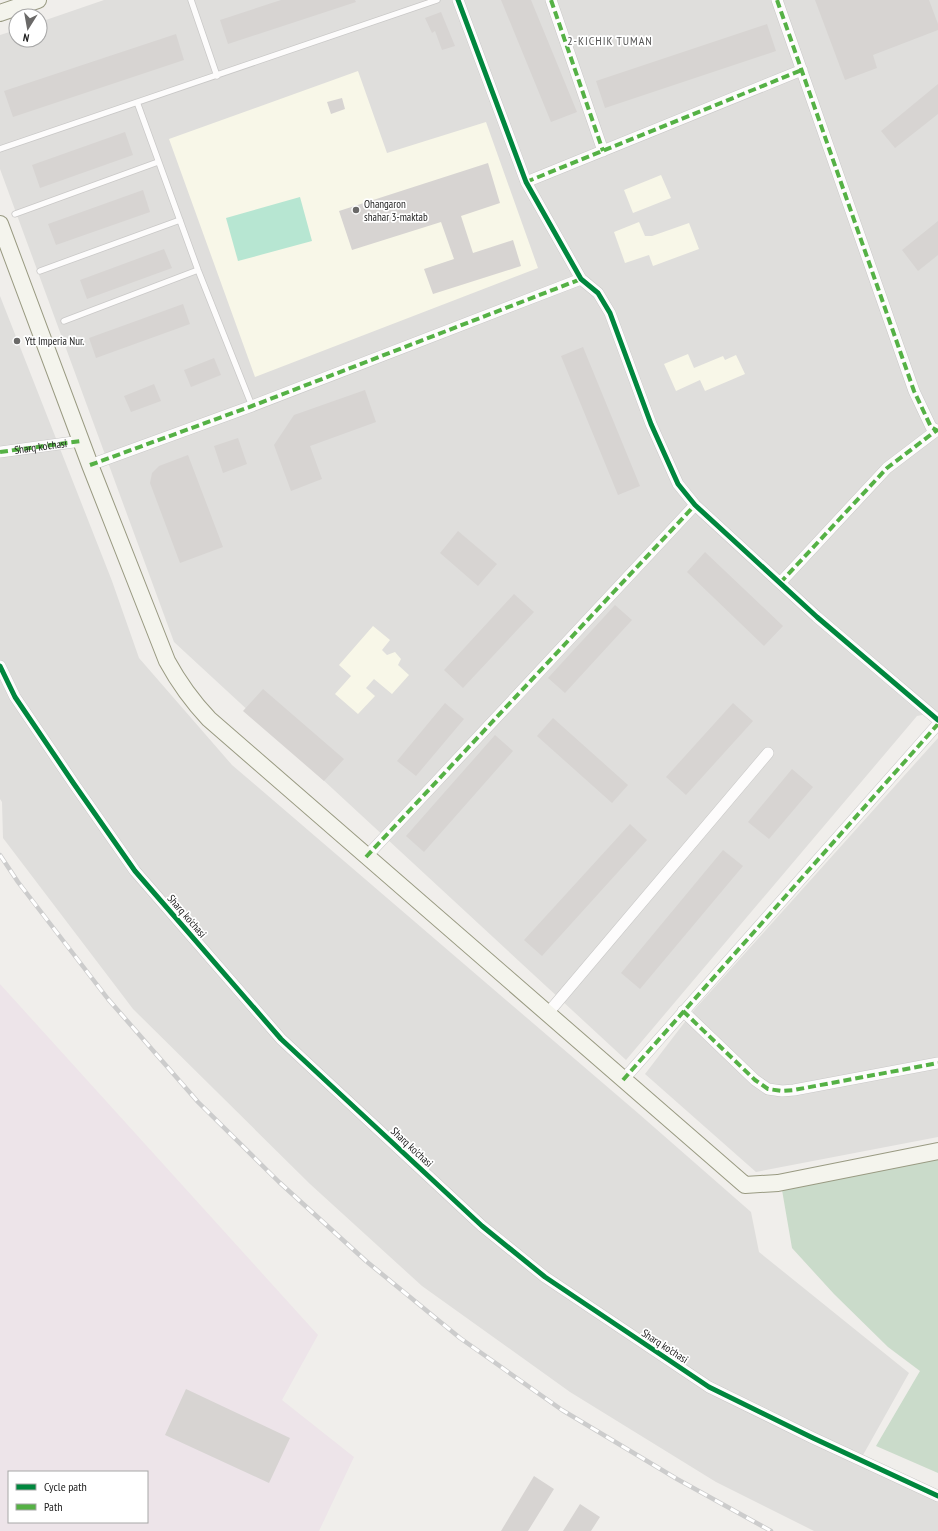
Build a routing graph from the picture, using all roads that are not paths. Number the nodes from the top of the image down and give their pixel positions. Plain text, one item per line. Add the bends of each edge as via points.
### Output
1 (38, 0) edge
2 (191, 0) edge
3 (436, 0) edge
4 (458, 0) edge
5 (550, 0) edge
6 (777, 0) edge
7 (0, 13) edge
8 (802, 70) junction
9 (217, 76) junction
10 (137, 102) junction
11 (0, 149) edge
12 (604, 151) junction
13 (158, 162) junction
14 (526, 182) junction
15 (15, 214) dead end
16 (180, 220) junction
17 (0, 224) edge
18 (198, 270) junction
19 (40, 271) dead end
20 (580, 279) junction
21 (64, 321) dead end
22 (252, 406) junction
23 (937, 430) edge
24 (81, 441) junction
25 (0, 452) edge
26 (90, 465) junction
27 (696, 505) junction
28 (780, 583) junction
29 (0, 666) edge
30 (938, 720) edge
31 (938, 724) edge
32 (768, 753) dead end
33 (366, 856) junction
34 (683, 1011) junction
35 (548, 1013) junction
36 (938, 1063) edge
37 (623, 1080) junction
38 (938, 1151) edge
39 (938, 1496) edge

1 - 7 main road
2 - 9 lane
3 - 9 lane
4 - 14 street
5 - 12 street
6 - 8 street
8 - 12 street
8 - 23 street via 914,391 931,427
9 - 10 lane
10 - 11 lane
10 - 13 lane
12 - 14 street
13 - 15 lane
13 - 16 lane
14 - 20 street
16 - 18 lane
16 - 19 lane
17 - 24 main road
18 - 21 lane
18 - 22 lane
20 - 22 street
20 - 27 street via 598,293 610,313 651,424 678,484
22 - 26 street
23 - 28 street via 887,468
24 - 25 street, Sharq ko'chasi
24 - 26 main road
26 - 33 main road via 166,662 178,682 209,719
27 - 28 street
27 - 33 street
28 - 30 street via 816,617
29 - 39 street, Sharq ko'chasi via 15,697 145,883 281,1039 482,1226 545,1277 709,1387
31 - 34 street
32 - 35 street
33 - 35 main road
34 - 36 street via 755,1080 768,1089 794,1090
34 - 37 street
35 - 37 main road
37 - 38 main road via 745,1185 778,1183

